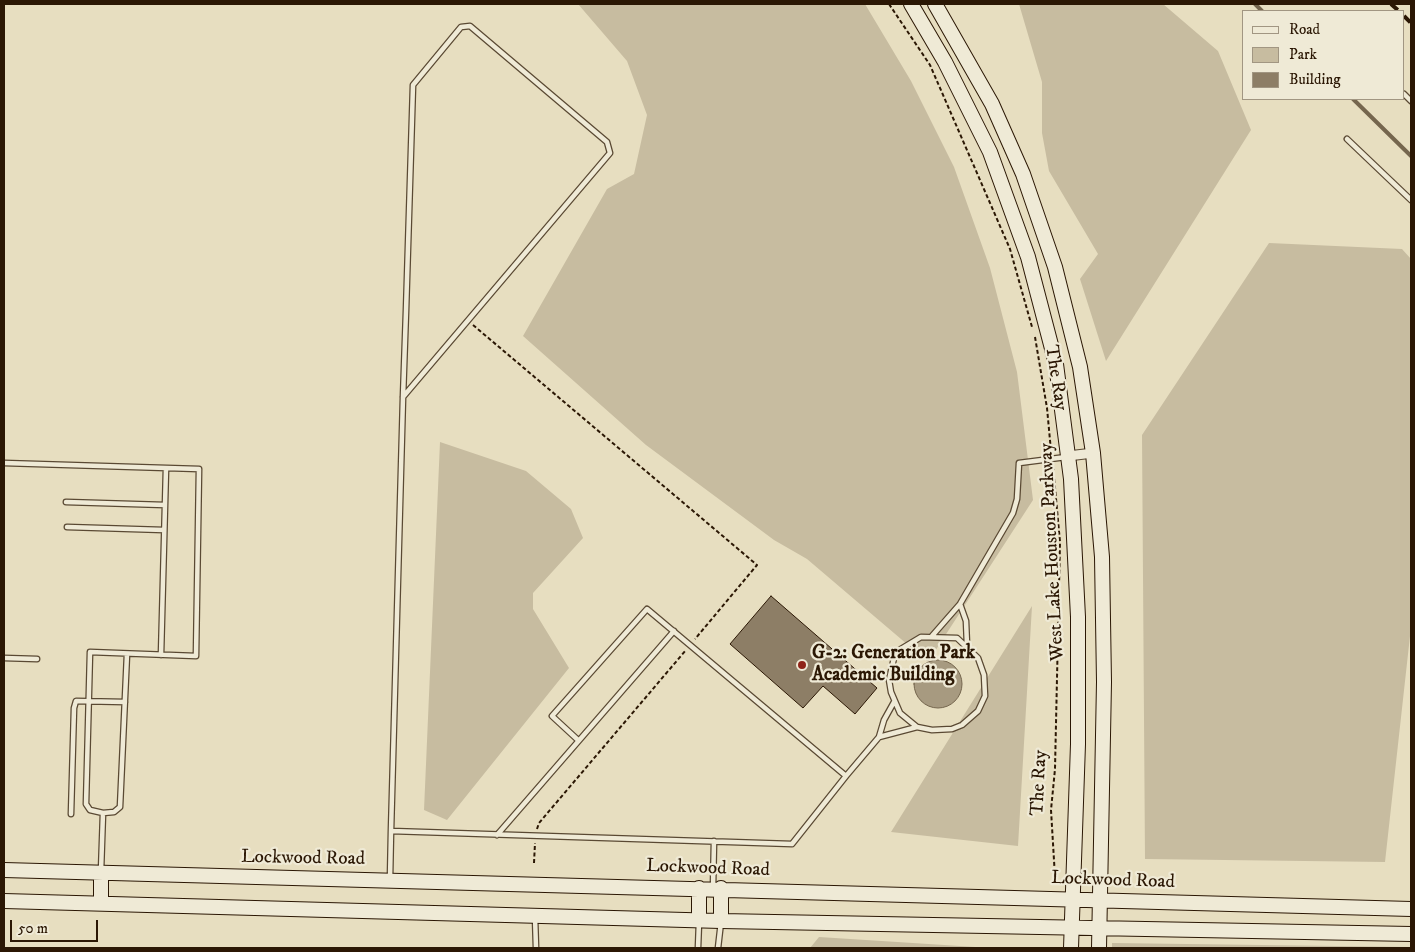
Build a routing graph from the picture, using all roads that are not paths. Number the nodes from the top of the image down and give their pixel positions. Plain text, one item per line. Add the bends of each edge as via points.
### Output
1 (911, 4) edge
2 (935, 4) edge
3 (1347, 139) dead end
4 (1411, 200) edge
5 (403, 397) junction
6 (1093, 453) junction
7 (1068, 456) junction
8 (4, 462) edge
9 (166, 468) junction
10 (66, 502) dead end
11 (165, 505) junction
12 (67, 527) dead end
13 (164, 530) junction
14 (960, 604) junction
15 (674, 631) junction
16 (932, 636) junction
17 (967, 645) junction
18 (126, 654) junction
19 (161, 655) junction
20 (4, 658) edge
21 (37, 659) dead end
22 (89, 700) junction
23 (125, 702) junction
24 (894, 702) junction
25 (916, 727) junction
26 (879, 737) junction
27 (578, 740) junction
28 (846, 776) junction
29 (103, 813) junction
30 (70, 814) dead end
31 (391, 831) junction
32 (497, 835) junction
33 (714, 842) junction
34 (4, 870) edge
35 (101, 872) junction
36 (390, 880) junction
37 (711, 888) junction
38 (1073, 899) junction
39 (1100, 899) junction
40 (4, 901) edge
41 (101, 903) junction
42 (1411, 909) edge
43 (535, 916) junction
44 (699, 920) junction
45 (721, 921) junction
46 (1072, 928) junction
47 (1099, 928) junction
48 (1411, 934) edge
49 (536, 948) edge
50 (698, 948) edge
51 (718, 948) edge
52 (1071, 948) edge
53 (1099, 948) edge

1 - 7 main road, West Lake Houston Parkway via 945,62 990,152 1028,257 1056,364
2 - 6 main road via 992,104 1023,174 1055,267 1080,367
3 - 4 lane
5 - 5 lane via 413,85 461,26 470,26 607,142 610,154
5 - 31 lane
6 - 7 street
6 - 39 main road via 1102,576 1104,682
7 - 14 lane via 1019,463 1013,513
7 - 38 main road, West Lake Houston Parkway via 1072,479 1078,616
8 - 9 lane
9 - 11 lane
9 - 19 lane via 199,469 196,656
10 - 11 lane
11 - 13 lane
12 - 13 lane
13 - 19 lane
14 - 16 lane
14 - 17 lane via 966,621
15 - 27 lane
15 - 27 lane via 647,609 571,694 552,716
15 - 28 lane
16 - 17 lane via 958,638
16 - 24 lane via 912,641 894,658 889,680
17 - 25 lane via 978,658 984,675 985,696 978,711 962,725 952,728 932,730
18 - 19 lane
18 - 22 lane via 90,652
18 - 23 lane
20 - 21 lane
22 - 23 lane
22 - 29 lane via 86,804 90,810
22 - 30 lane via 76,701 74,708
23 - 29 lane via 120,807 114,812
24 - 25 lane via 900,713
24 - 26 lane
25 - 26 lane
26 - 28 lane
27 - 32 lane
28 - 33 lane via 792,844
29 - 35 lane
31 - 32 lane
31 - 36 lane
32 - 33 lane
33 - 37 lane
34 - 35 main road, Lockwood Road
35 - 36 main road, Lockwood Road
35 - 41 main road
36 - 37 main road, Lockwood Road
37 - 38 main road, Lockwood Road
37 - 44 main road
37 - 45 main road
38 - 39 main road, Lockwood Road
38 - 46 main road, West Lake Houston Parkway
39 - 42 main road, Lockwood Road
39 - 47 main road
40 - 41 main road
41 - 43 main road
43 - 44 main road
43 - 49 lane
44 - 45 main road
44 - 50 lane
45 - 46 main road
45 - 51 lane
46 - 47 main road
46 - 52 main road, West Lake Houston Parkway
47 - 48 main road
47 - 53 main road

